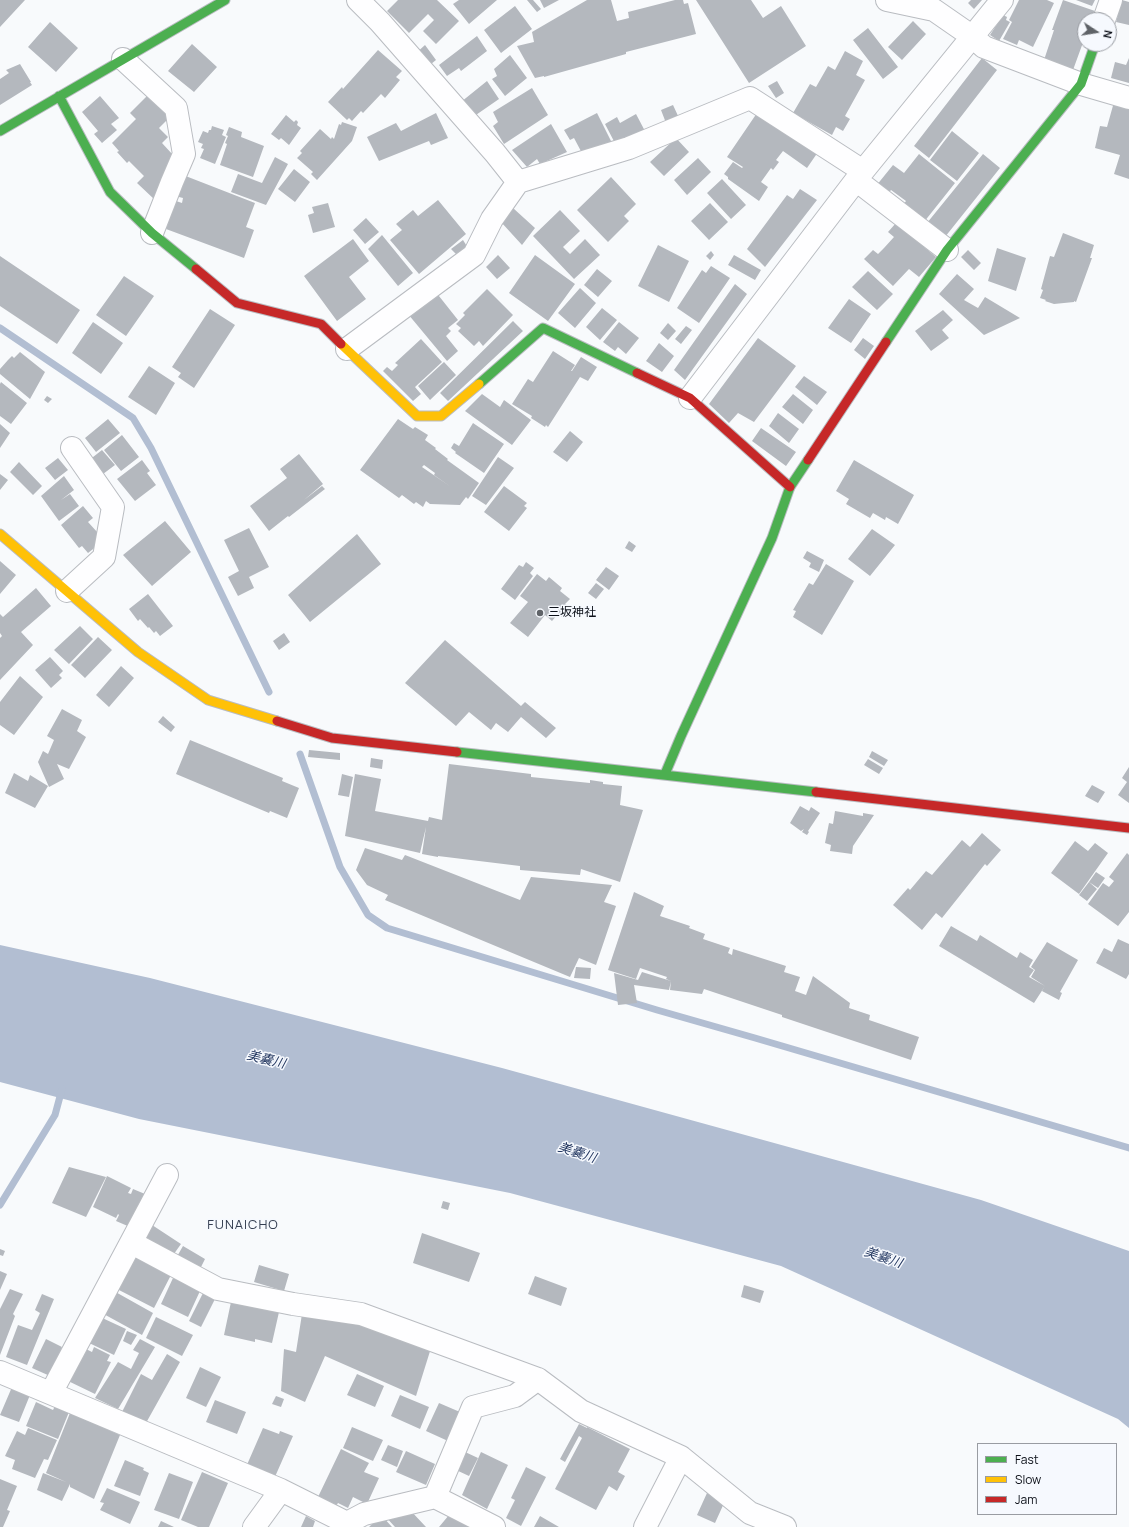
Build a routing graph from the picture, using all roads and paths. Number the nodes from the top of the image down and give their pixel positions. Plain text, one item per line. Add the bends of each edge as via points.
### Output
1 (224, 0) edge
2 (358, 0) edge
3 (887, 0) edge
4 (1002, 0) edge
5 (1111, 0) edge
6 (1107, 12) edge
7 (973, 37) junction
8 (1092, 52) edge
9 (123, 59) junction
10 (1081, 84) junction
11 (59, 96) junction
12 (1129, 98) edge
13 (0, 131) edge
14 (859, 176) junction
15 (518, 182) junction
16 (152, 233) junction
17 (946, 250) junction
18 (347, 349) junction
19 (690, 398) junction
20 (72, 448) dead end
21 (790, 487) junction
22 (0, 534) edge
23 (67, 591) junction
24 (665, 774) junction
25 (1129, 828) edge
26 (167, 1175) dead end
27 (132, 1243) junction
28 (0, 1372) edge
29 (538, 1379) junction
30 (51, 1394) junction
31 (681, 1457) junction
32 (281, 1490) junction
33 (435, 1497) junction
34 (349, 1525) edge
35 (254, 1527) edge
36 (494, 1527) edge
37 (645, 1527) edge
38 (785, 1527) edge

1 - 9 street
2 - 15 street
3 - 7 street via 934,10
4 - 7 street
5 - 6 street
7 - 10 street via 984,47
7 - 14 street
8 - 10 street
9 - 11 street
9 - 16 street via 176,108 184,154
10 - 12 street
10 - 17 street
11 - 13 street
11 - 16 street via 110,192
14 - 15 street via 750,98 629,148
14 - 17 street
14 - 19 street
15 - 18 street via 492,219 474,255
16 - 18 street via 237,303 321,324
17 - 21 street
18 - 19 street via 417,416 441,416 543,328
19 - 21 street
20 - 23 street via 113,506 104,557
21 - 24 street via 772,538 680,736
22 - 23 street
23 - 24 street via 138,652 208,700 325,736
24 - 25 street
26 - 27 street
27 - 29 street via 218,1290 361,1314
27 - 30 street
28 - 30 street
29 - 31 street via 581,1410
29 - 33 street via 515,1396 473,1408
30 - 32 street
31 - 37 street
31 - 38 street via 750,1513
32 - 34 street
32 - 35 street
33 - 34 street via 364,1514
33 - 36 street

